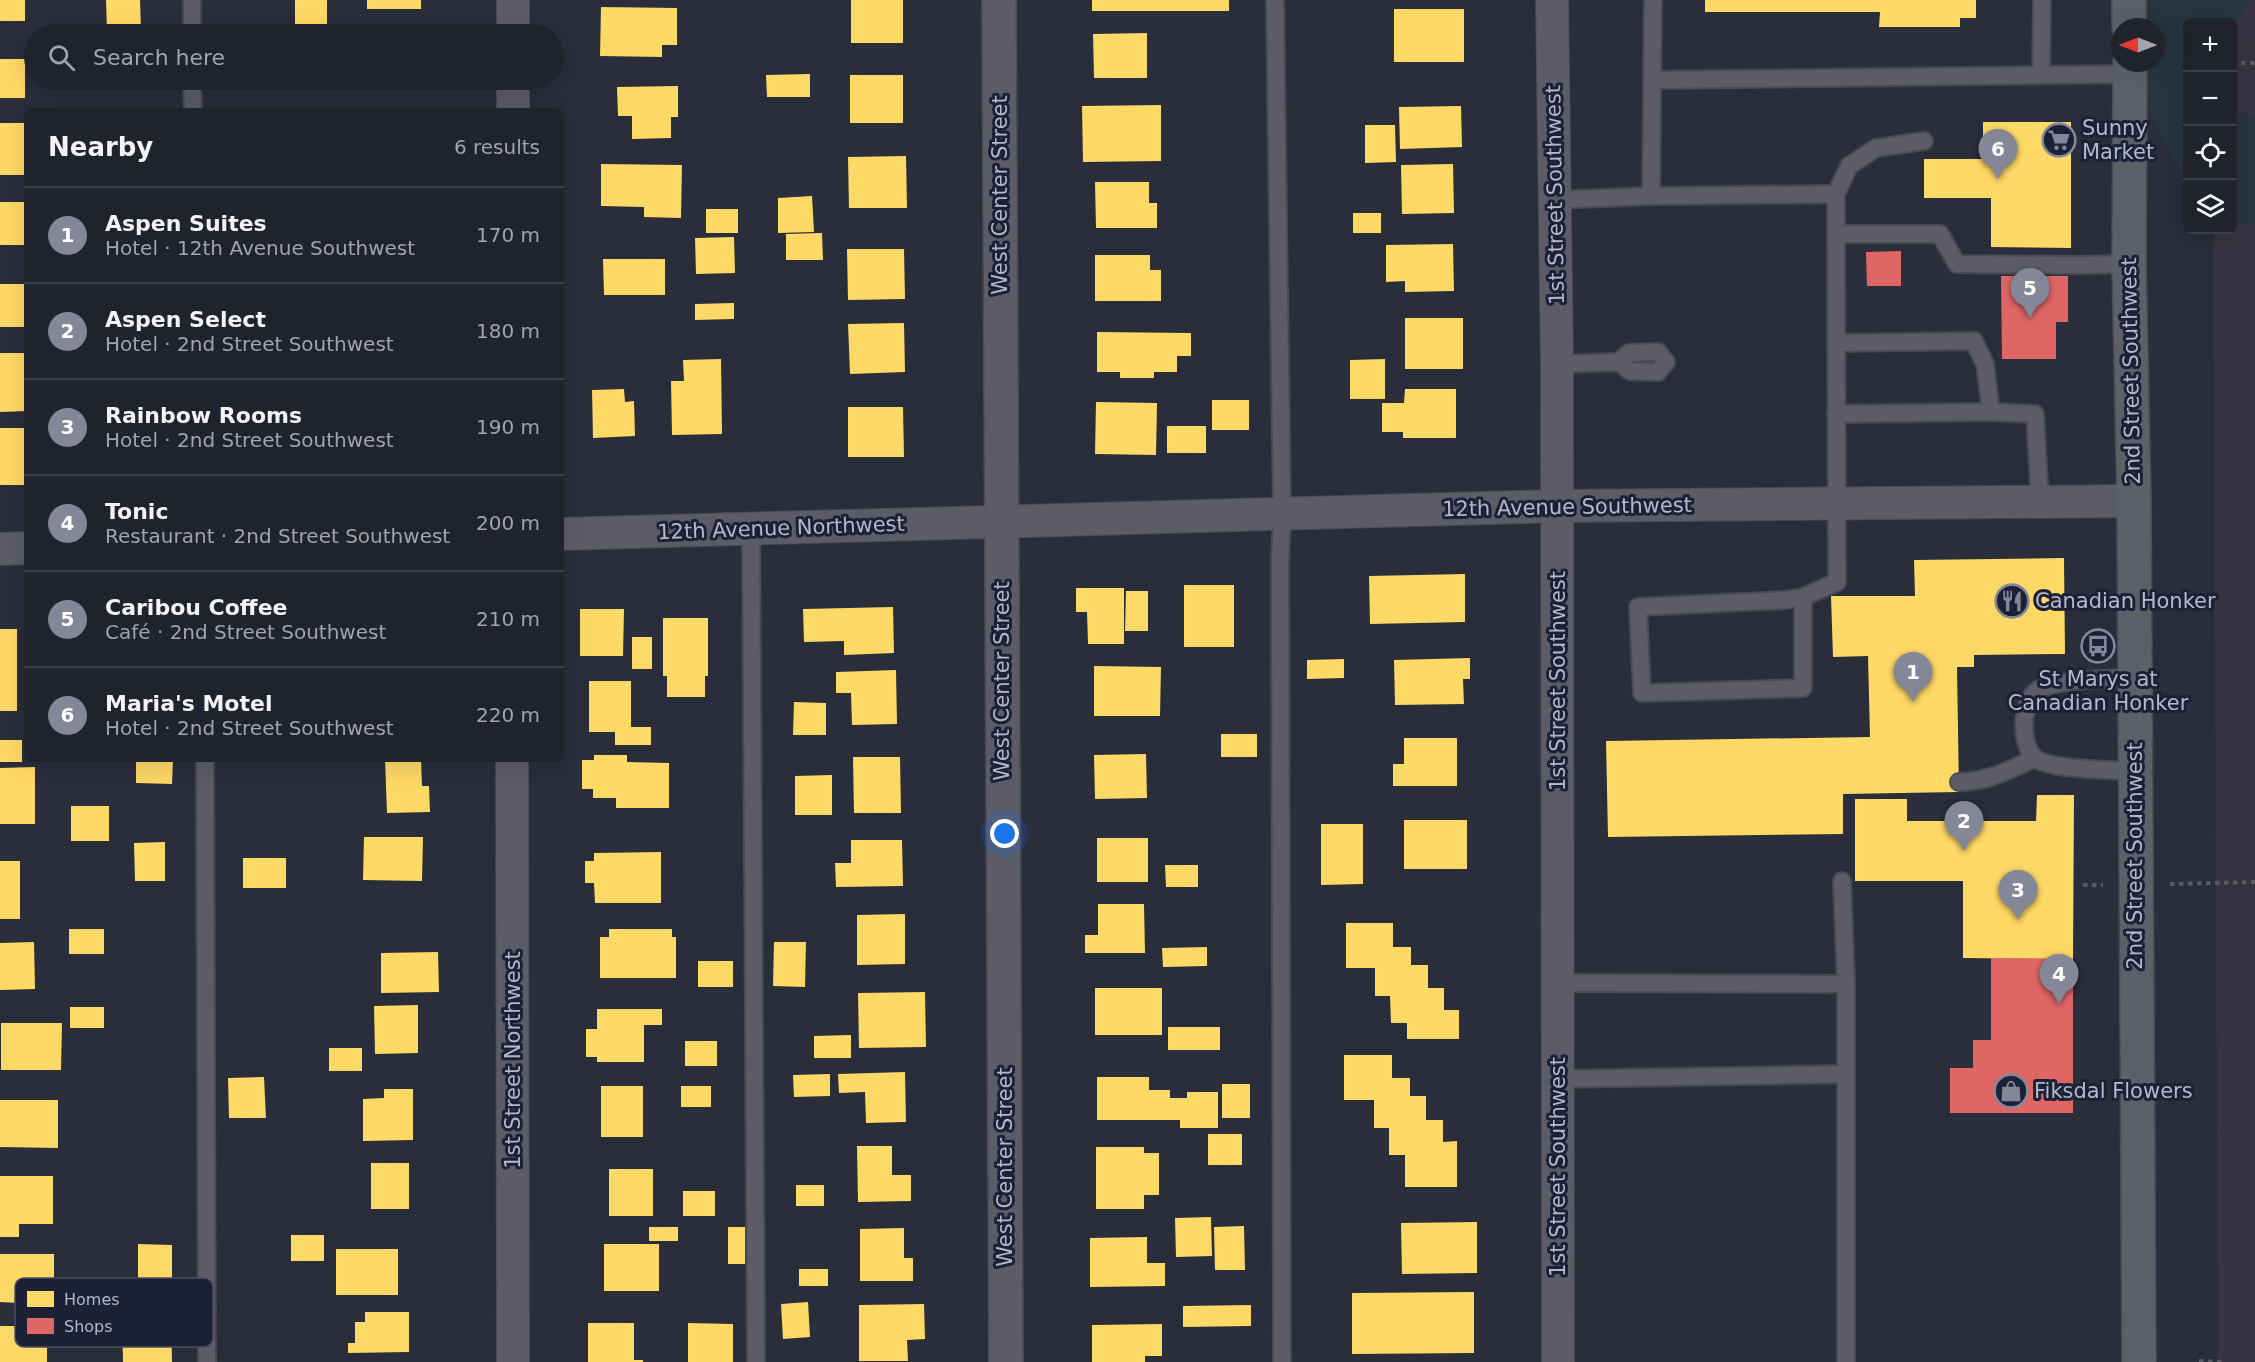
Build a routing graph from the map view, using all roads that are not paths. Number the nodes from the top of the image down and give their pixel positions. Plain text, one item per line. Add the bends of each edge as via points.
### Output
1 (192, 0) edge
2 (513, 0) edge
3 (999, 0) edge
4 (1275, 0) edge
5 (1552, 0) edge
6 (1653, 0) edge
7 (2042, 0) edge
8 (2129, 0) edge
9 (2130, 18) edge
10 (192, 24) edge
11 (513, 24) edge
12 (2111, 69) edge
13 (2130, 72) edge
14 (2041, 75) junction
15 (1653, 80) junction
16 (192, 90) edge
17 (513, 90) edge
18 (192, 108) edge
19 (513, 108) edge
20 (1924, 141) dead end
21 (1836, 194) junction
22 (1651, 196) junction
23 (1554, 200) junction
24 (1837, 234) junction
25 (2129, 264) junction
26 (1836, 343) junction
27 (1672, 363) dead end
28 (1557, 364) junction
29 (1991, 412) junction
30 (1836, 414) junction
31 (2134, 501) junction
32 (2040, 502) junction
33 (1836, 503) junction
34 (1557, 506) junction
35 (1282, 513) junction
36 (1001, 521) junction
37 (752, 528) junction
38 (564, 534) edge
39 (24, 548) edge
40 (0, 549) edge
41 (1803, 597) junction
42 (2134, 677) junction
43 (2034, 758) junction
44 (205, 762) edge
45 (512, 762) edge
46 (2135, 771) junction
47 (1959, 782) dead end
48 (1842, 881) dead end
49 (1558, 983) junction
50 (1846, 984) junction
51 (1845, 1074) junction
52 (1558, 1079) junction
53 (207, 1278) edge
54 (207, 1347) edge
55 (207, 1362) edge
56 (513, 1362) edge
57 (756, 1362) edge
58 (1006, 1362) edge
59 (1282, 1362) edge
60 (1558, 1362) edge
61 (1846, 1362) edge
62 (2139, 1362) edge

1 - 10 lane
2 - 11 street
3 - 36 street, West Center Street
4 - 35 lane
5 - 23 street, 1st Street Southwest
6 - 15 lane
7 - 14 lane
8 - 9 main road
12 - 14 lane
13 - 25 main road, 2nd Street Southwest
14 - 15 lane
15 - 22 lane
16 - 18 lane
17 - 19 street
20 - 21 lane via 1876,148 1849,166
21 - 22 lane
21 - 24 lane
22 - 23 lane
23 - 28 street, 1st Street Southwest
24 - 25 lane via 1940,234 1957,264
24 - 26 lane
25 - 31 main road, 2nd Street Southwest
26 - 29 lane via 1974,341 1984,364
26 - 30 lane
27 - 28 lane via 1658,352 1629,352 1619,362
28 - 34 street, 1st Street Southwest
29 - 30 lane
29 - 32 lane via 2035,414
30 - 33 lane
31 - 32 street, 12th Avenue Southwest
31 - 42 main road, 2nd Street Southwest
32 - 33 street, 12th Avenue Southwest
33 - 34 street, 12th Avenue Southwest
33 - 41 lane via 1837,582
34 - 35 street, 12th Avenue Southwest
34 - 49 street, 1st Street Southwest
35 - 36 street, 12th Avenue Southwest
35 - 59 lane
36 - 37 street, 12th Avenue Northwest
36 - 58 street, West Center Street
37 - 38 street, 12th Avenue Northwest
37 - 57 lane
39 - 40 street
41 - 41 lane via 1638,607 1642,693 1803,688
42 - 43 lane via 2055,685 2036,691 2026,705 2024,723 2025,739
42 - 46 main road, 2nd Street Southwest
43 - 46 lane via 2051,766
43 - 47 lane via 2004,773
44 - 53 lane
45 - 56 street, 1st Street Northwest
46 - 62 main road, 2nd Street Southwest
48 - 50 lane
49 - 50 lane
49 - 52 street, 1st Street Southwest
50 - 51 lane
51 - 52 lane
51 - 61 lane
52 - 60 street, 1st Street Southwest
54 - 55 lane

